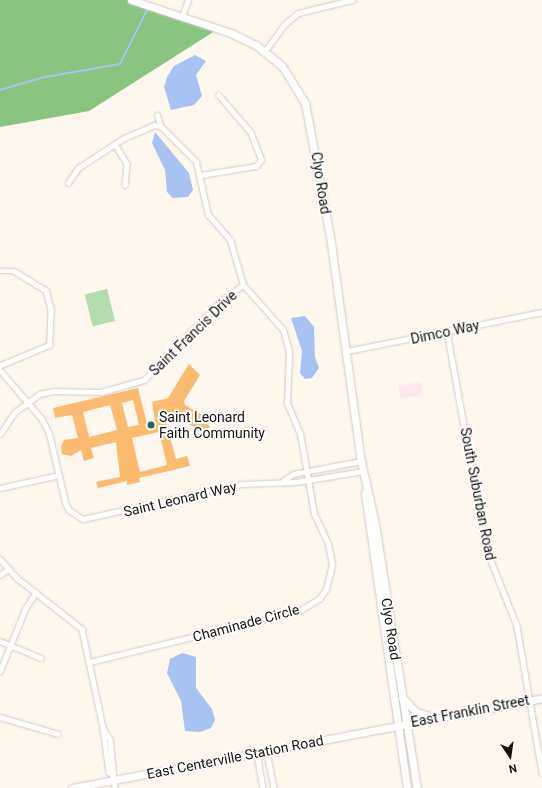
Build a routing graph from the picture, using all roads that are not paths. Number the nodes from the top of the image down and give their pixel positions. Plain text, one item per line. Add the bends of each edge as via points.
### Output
1 (131, 0) edge
2 (188, 0) edge
3 (352, 0) edge
4 (182, 17) junction
5 (265, 51) junction
6 (219, 96) dead end
7 (157, 115) dead end
8 (160, 126) junction
9 (116, 144) junction
10 (201, 175) junction
11 (68, 183) dead end
12 (125, 185) dead end
13 (0, 271) edge
14 (243, 285) junction
15 (542, 312) edge
16 (447, 331) junction
17 (347, 351) junction
18 (0, 366) edge
19 (0, 370) edge
20 (27, 402) junction
21 (0, 434) edge
22 (361, 461) junction
23 (363, 471) junction
24 (307, 472) junction
25 (59, 475) junction
26 (309, 480) junction
27 (283, 481) junction
28 (0, 488) edge
29 (0, 559) edge
30 (8, 569) junction
31 (0, 575) edge
32 (36, 592) junction
33 (0, 641) edge
34 (11, 645) junction
35 (41, 658) dead end
36 (90, 662) junction
37 (0, 671) edge
38 (402, 697) junction
39 (542, 698) edge
40 (531, 700) junction
41 (0, 717) edge
42 (435, 718) junction
43 (406, 723) junction
44 (397, 724) junction
45 (103, 728) junction
46 (58, 734) dead end
47 (267, 752) junction
48 (257, 754) junction
49 (542, 772) edge
50 (114, 777) junction
51 (72, 788) edge
52 (115, 788) edge
53 (263, 788) edge
54 (274, 788) edge
55 (407, 788) edge
56 (417, 788) edge

1 - 4 street, Clyo Road
2 - 4 street
3 - 5 street via 298,13 283,26
4 - 5 street, Clyo Road via 231,33
5 - 17 street, Clyo Road via 290,76 308,114
6 - 10 street via 250,132 261,160 256,166
7 - 8 street
8 - 9 street via 154,124
8 - 10 street, Chaminade Circle via 193,158
9 - 11 street via 78,168
9 - 12 street via 127,164
10 - 14 street, Chaminade Circle via 208,216 230,240
13 - 18 street via 14,271 46,290 51,309 50,345
14 - 20 street, Saint Francis Drive via 221,301 144,380 101,392 52,391
14 - 24 street, Chaminade Circle via 277,321 287,341 287,404 300,434
15 - 16 street, Dimco Way
16 - 17 street, Dimco Way
16 - 40 street, South Suburban Road via 486,548 517,626
17 - 22 street, Clyo Road
19 - 20 street
20 - 21 street, Saint Francis Drive via 15,412
20 - 25 street via 49,432
22 - 23 street, Clyo Road
22 - 24 street, Saint Leonard Way
23 - 26 street, Saint Leonard Way
23 - 38 street, Clyo Road via 375,524
23 - 44 street, Clyo Road via 367,525
24 - 26 street, Chaminade Circle
24 - 27 street, Saint Leonard Way via 293,474
25 - 27 street, Saint Leonard Way via 66,504 77,517 91,519 241,484
25 - 28 street
26 - 27 street, Saint Leonard Way
26 - 36 street, Chaminade Circle via 316,520 331,553 330,579 320,598 293,612
29 - 30 street
30 - 31 street
30 - 32 street
32 - 34 street via 25,609
32 - 36 street via 76,621 85,635
33 - 34 street
34 - 35 street
34 - 37 street
36 - 45 street
38 - 42 street via 416,712
38 - 43 street, Clyo Road
39 - 40 street, East Franklin Street
40 - 42 street, East Franklin Street
40 - 49 street, South Suburban Road
41 - 46 street
42 - 43 street, East Franklin Street
43 - 44 street, East Franklin Street
43 - 56 street, Clyo Road
44 - 47 street, East Centerville Station Road
44 - 55 street, Clyo Road
45 - 50 street via 109,772
45 - 50 street via 110,739 116,772
47 - 48 street, East Centerville Station Road
47 - 54 street
48 - 50 street, East Centerville Station Road
48 - 53 street
50 - 51 street, East Centerville Station Road
50 - 52 street

